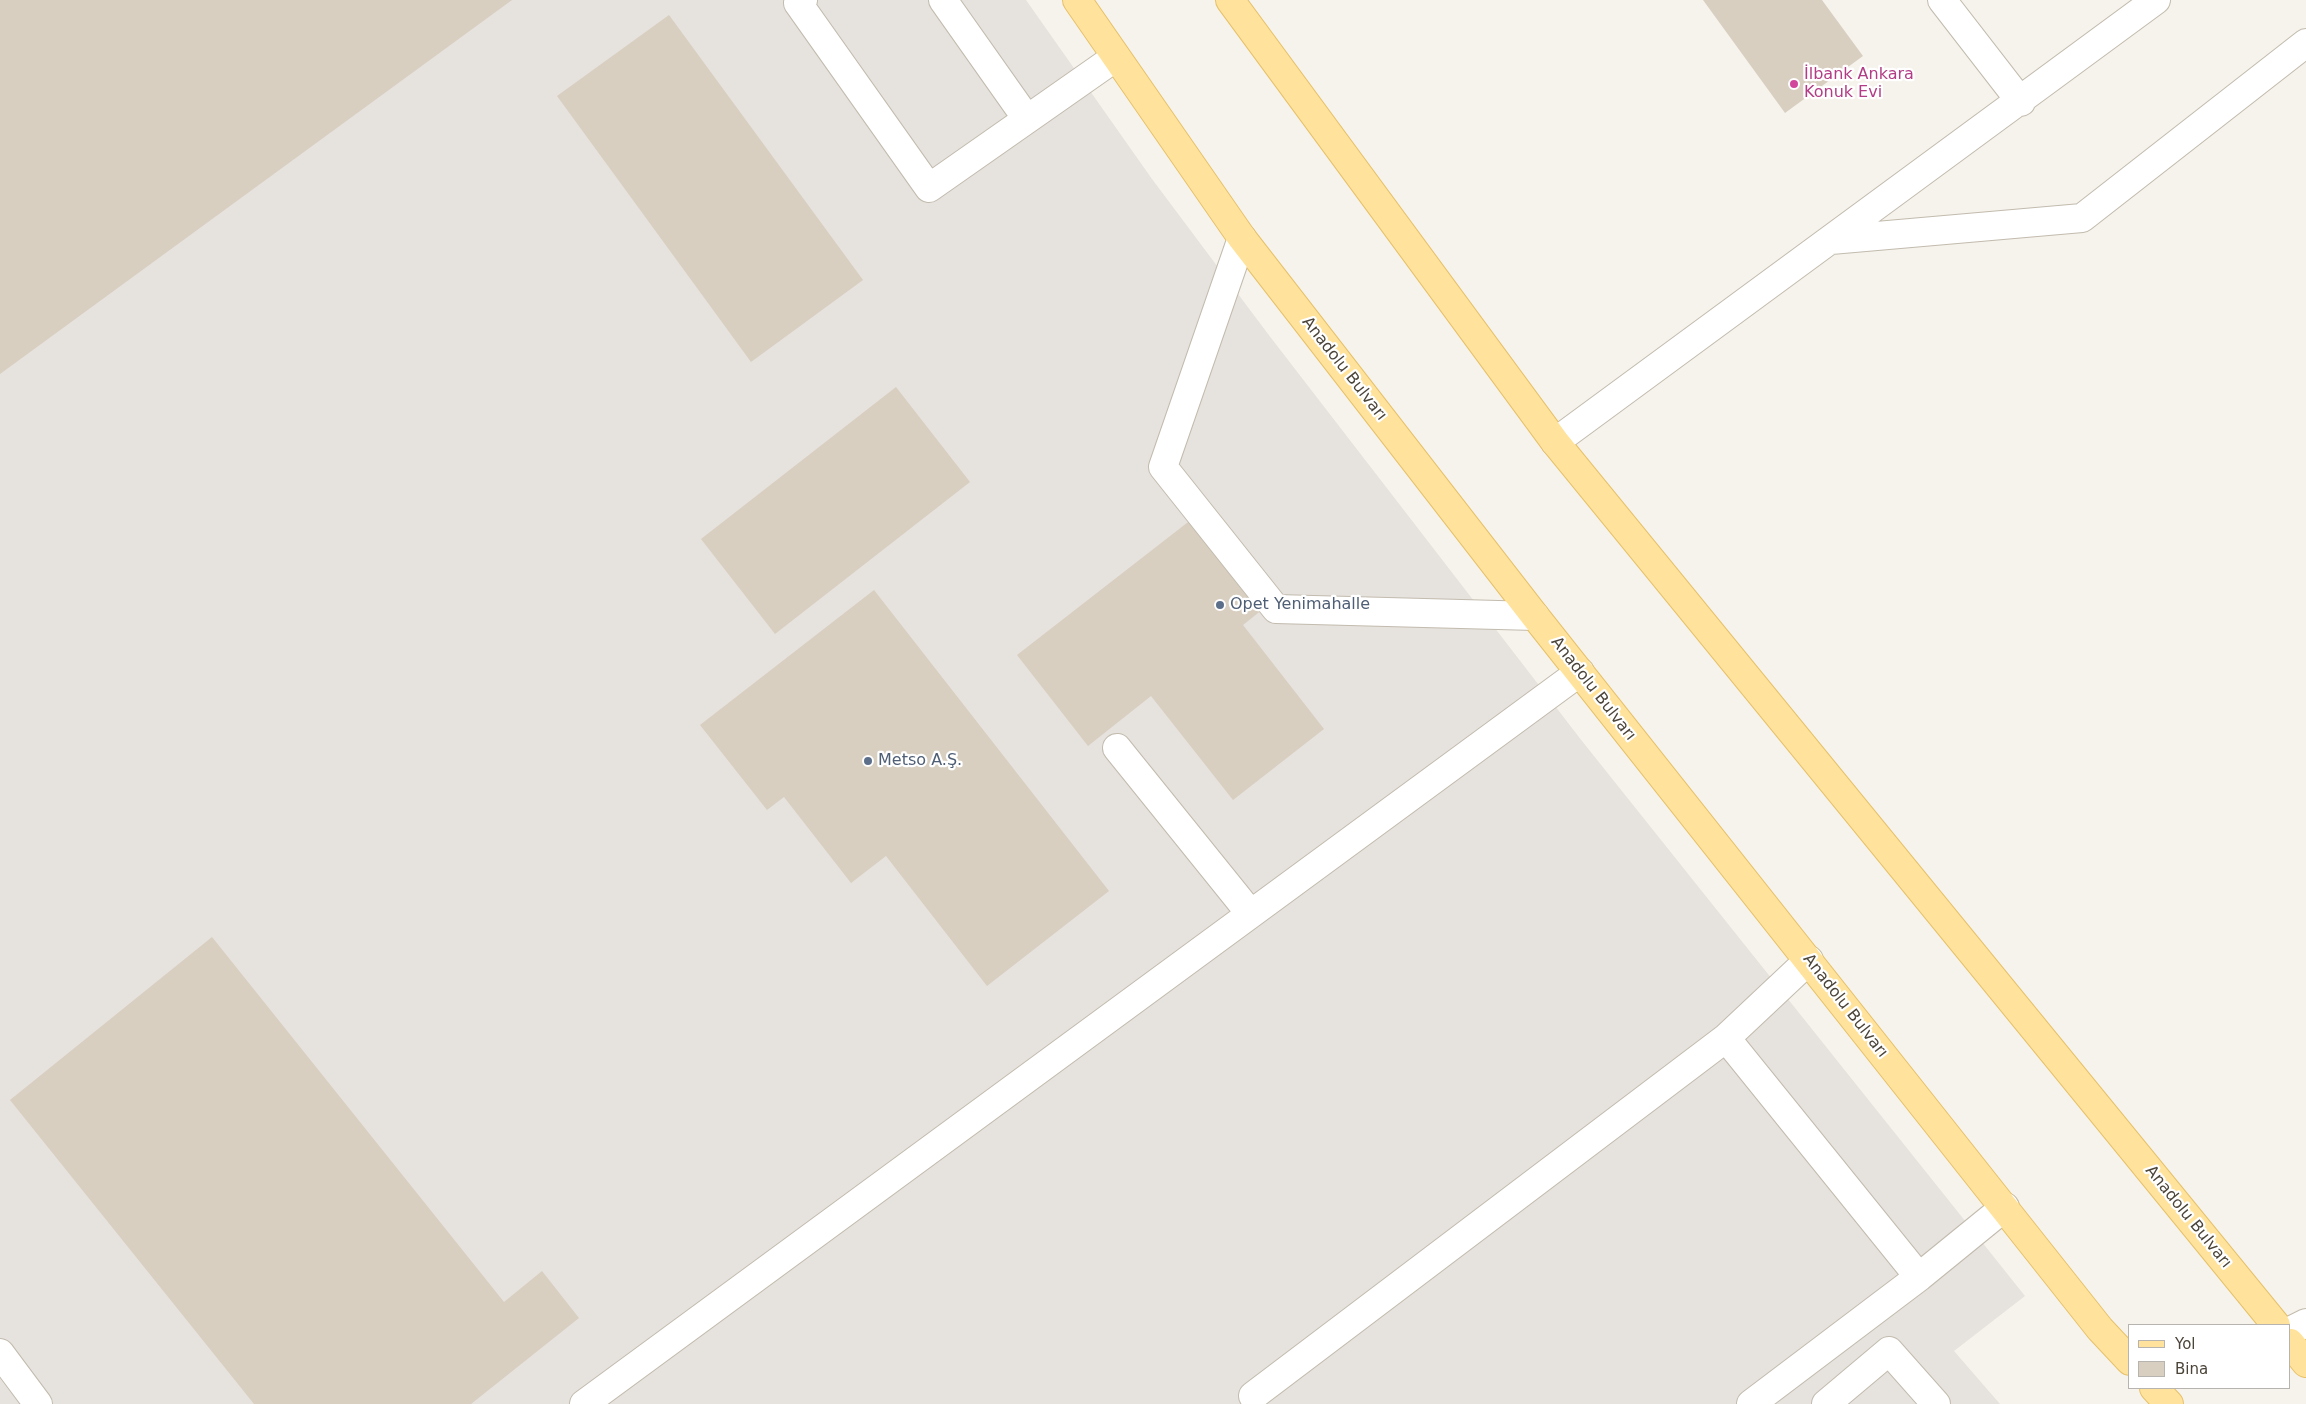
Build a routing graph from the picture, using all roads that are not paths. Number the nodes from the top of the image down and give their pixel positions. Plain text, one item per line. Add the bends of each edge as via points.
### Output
1 (803, 0) edge
2 (943, 0) edge
3 (1077, 0) edge
4 (1230, 0) edge
5 (2156, 0) edge
6 (1954, 4) edge
7 (2306, 43) edge
8 (1116, 57) junction
9 (2020, 102) junction
10 (1027, 120) junction
11 (1242, 238) junction
12 (1831, 240) junction
13 (1555, 442) junction
14 (1535, 616) junction
15 (1580, 672) junction
16 (1117, 748) dead end
17 (1250, 913) junction
18 (1808, 960) junction
19 (1726, 1038) junction
20 (2005, 1207) junction
21 (1919, 1277) junction
22 (2306, 1322) edge
23 (2275, 1324) edge
24 (2100, 1329) junction
25 (2291, 1330) edge
26 (2291, 1344) edge
27 (0, 1353) edge
28 (2128, 1359) edge
29 (2306, 1362) edge
30 (2128, 1374) edge
31 (2137, 1389) edge
32 (2155, 1389) edge
33 (1253, 1396) dead end
34 (38, 1404) edge
35 (584, 1404) edge
36 (1751, 1404) edge
37 (1826, 1404) edge
38 (1936, 1404) edge
39 (2146, 1404) edge
40 (2169, 1404) edge

1 - 10 street via 798,3 929,188
2 - 10 street
3 - 8 main road, Anadolu Bulvarı
4 - 13 main road, Anadolu Bulvarı
5 - 9 street
6 - 9 street
7 - 12 street via 2082,218
8 - 10 street
8 - 11 main road, Anadolu Bulvarı
9 - 12 street
11 - 14 main road, Anadolu Bulvarı
11 - 14 street via 1164,467 1276,609
12 - 13 street
13 - 23 main road, Anadolu Bulvarı
14 - 15 main road, Anadolu Bulvarı
15 - 17 street
15 - 18 main road, Anadolu Bulvarı
16 - 17 street
17 - 35 street
18 - 19 street
18 - 20 main road, Anadolu Bulvarı
19 - 21 street
19 - 33 street
20 - 21 street
20 - 24 main road, Anadolu Bulvarı
21 - 36 street
22 - 25 street
24 - 28 main road, Anadolu Bulvarı
24 - 30 main road
26 - 29 main road
27 - 34 street
31 - 39 main road
32 - 40 main road
37 - 38 street via 1889,1351

